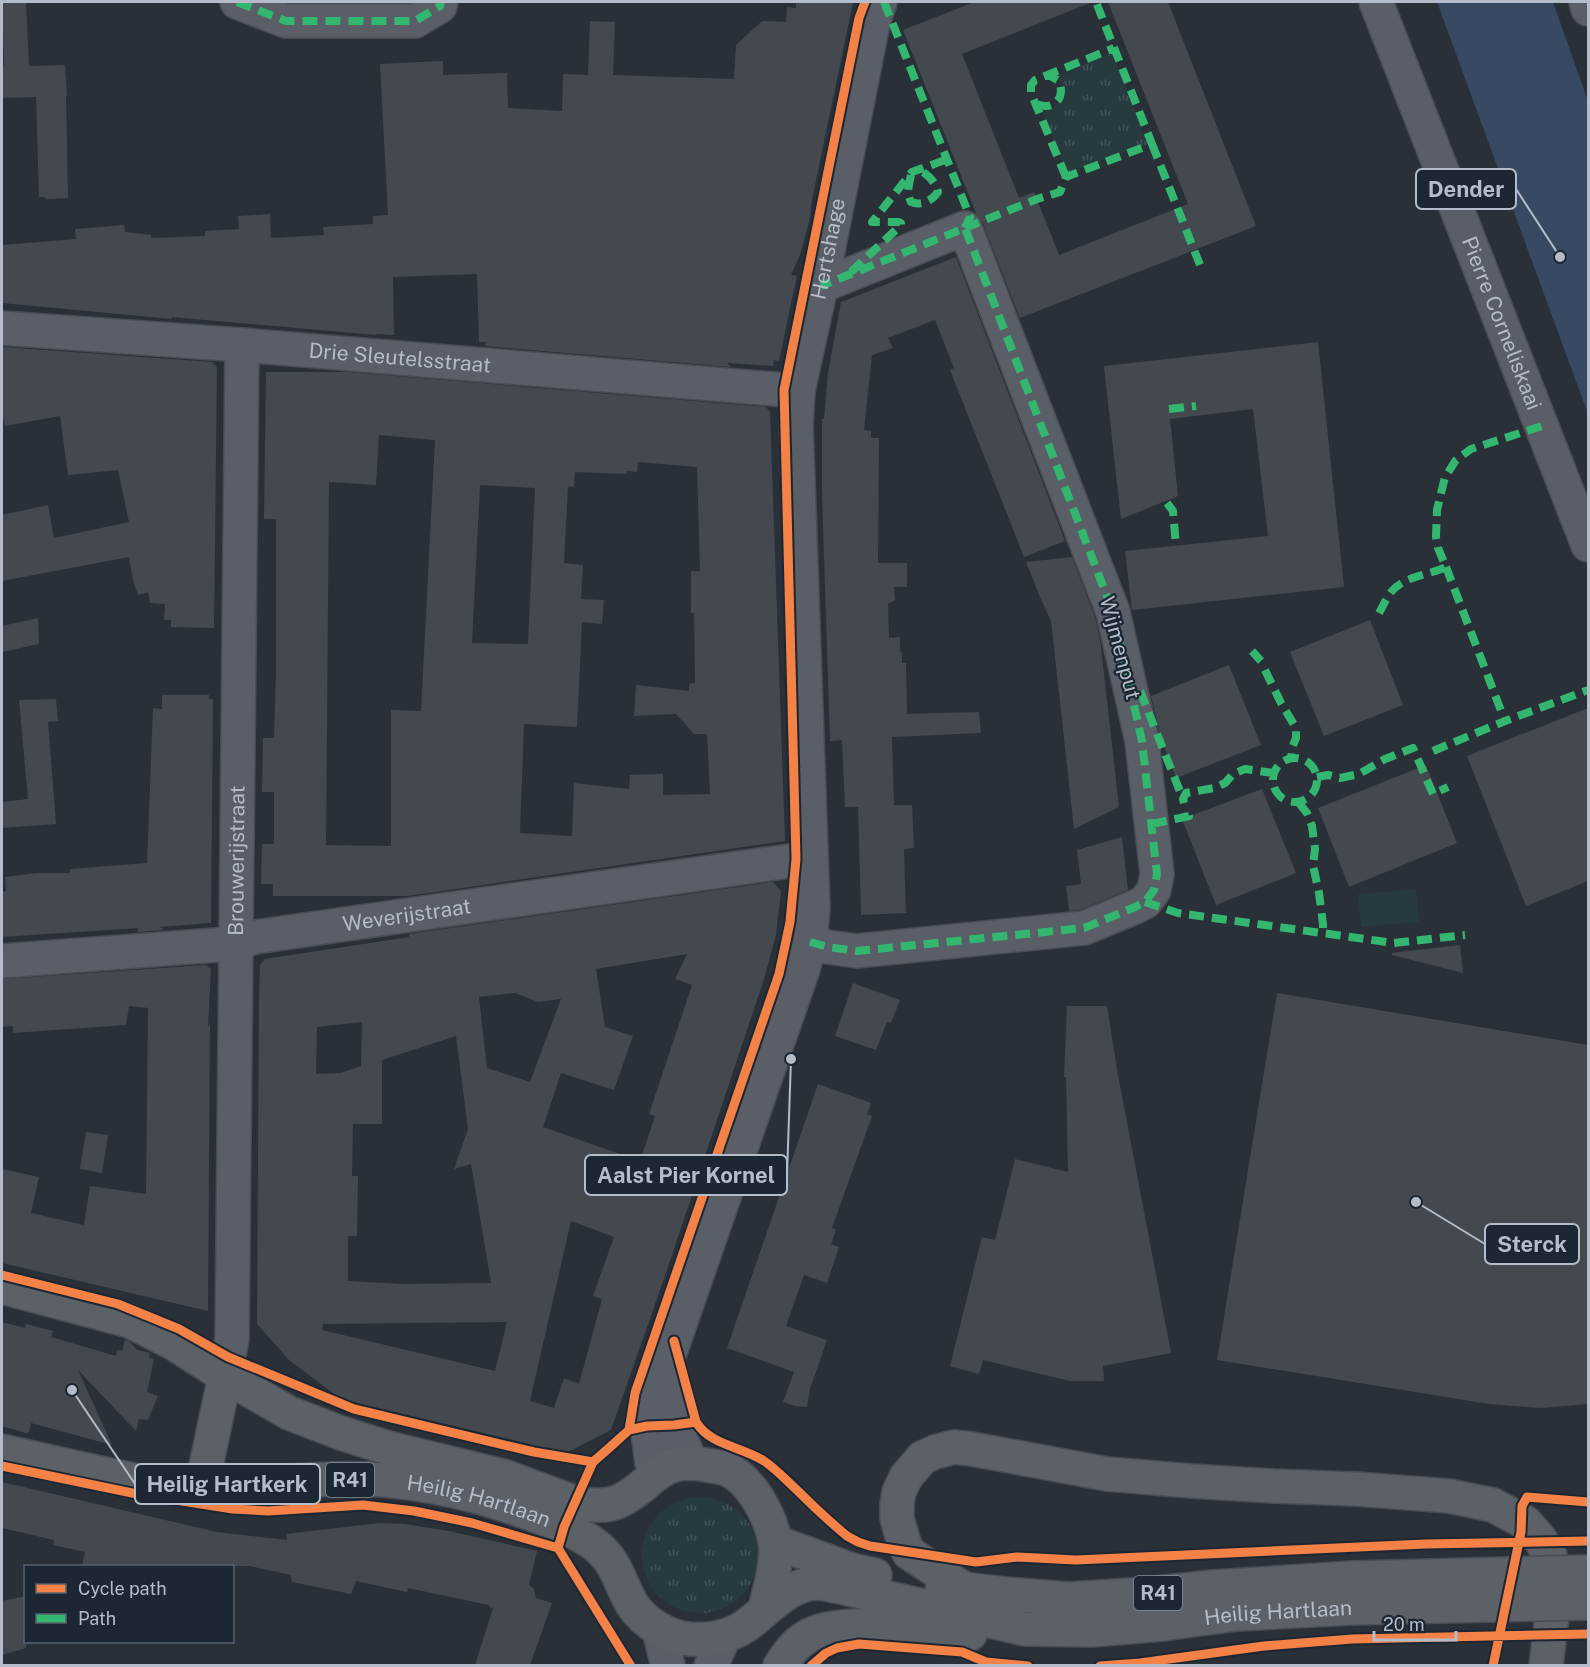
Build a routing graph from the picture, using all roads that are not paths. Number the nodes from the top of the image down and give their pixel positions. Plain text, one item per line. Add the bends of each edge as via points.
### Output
1 (237, 2) edge
2 (441, 2) edge
3 (879, 2) edge
4 (1376, 2) edge
5 (1586, 2) edge
6 (1588, 9) edge
7 (821, 286) junction
8 (2, 328) edge
9 (242, 345) junction
10 (798, 391) junction
11 (1588, 544) edge
12 (810, 858) junction
13 (810, 942) junction
14 (236, 943) junction
15 (2, 961) edge
16 (2, 1287) edge
17 (225, 1376) junction
18 (662, 1378) junction
19 (2, 1451) edge
20 (691, 1462) junction
21 (657, 1473) junction
22 (202, 1485) junction
23 (775, 1542) junction
24 (1588, 1572) edge
25 (964, 1589) junction
26 (1352, 1593) junction
27 (1588, 1604) edge
28 (765, 1609) junction
29 (1025, 1629) junction
30 (659, 1630) junction
31 (717, 1651) edge
32 (668, 1665) edge
33 (780, 1665) edge
34 (1545, 1665) edge

1 - 2 street via 286,21 415,21
3 - 7 street, Hertshage
4 - 11 street, Pierre Corneliskaai
5 - 6 street
7 - 10 street, Hertshage
7 - 13 street, Wijmenput via 965,228 1113,612 1142,741 1156,885 1145,902 1135,908 1084,928 857,951
8 - 9 street, Drie Sleutelsstraat
9 - 10 street, Drie Sleutelsstraat
9 - 14 street, Brouwerijstraat
10 - 12 street, Hertshage
12 - 13 street, Hertshage
12 - 14 street, Weverijstraat via 255,937
13 - 18 street, Hertshage
14 - 15 street, Weverijstraat
14 - 17 street, Brouwerijstraat via 232,1339
16 - 17 main road, Heilig Hartlaan / R41 via 130,1321
17 - 21 main road, Heilig Hartlaan / R41 via 288,1413 341,1433 502,1476 576,1503 611,1505 631,1496
17 - 22 main road
18 - 20 street via 674,1425
18 - 21 street, Hertshage via 650,1399 647,1426
19 - 22 main road, Heilig Hartlaan / R41 via 151,1484
20 - 21 main road, Heilig Hartlaan / R41
20 - 23 main road, Heilig Hartlaan / R41 via 726,1469 746,1483 764,1508
22 - 30 main road, Heilig Hartlaan / R41 via 384,1480 479,1497 564,1527 594,1544 611,1560 635,1607
23 - 25 main road, Heilig Hartlaan / R41 via 852,1570 953,1593
23 - 28 main road, Heilig Hartlaan / R41 via 774,1575
24 - 26 main road, Heilig Hartlaan / R41, bridge
25 - 26 main road, Heilig Hartlaan / R41 via 1069,1599 1213,1587
25 - 34 main road via 909,1553 897,1518 899,1492 912,1469 922,1458 954,1447 1107,1474 1449,1496 1493,1505 1522,1520 1550,1556 1555,1591
26 - 27 main road, Heilig Hartlaan / R41, bridge
26 - 29 main road, Heilig Hartlaan / R41 via 1163,1624 1091,1630
28 - 29 main road, Heilig Hartlaan / R41 via 793,1589 816,1583
28 - 31 main road, Heilig Hartlaan / R41
29 - 33 main road via 993,1636 870,1625 836,1627 807,1637
30 - 31 main road, Heilig Hartlaan / R41 via 702,1640
30 - 32 street

